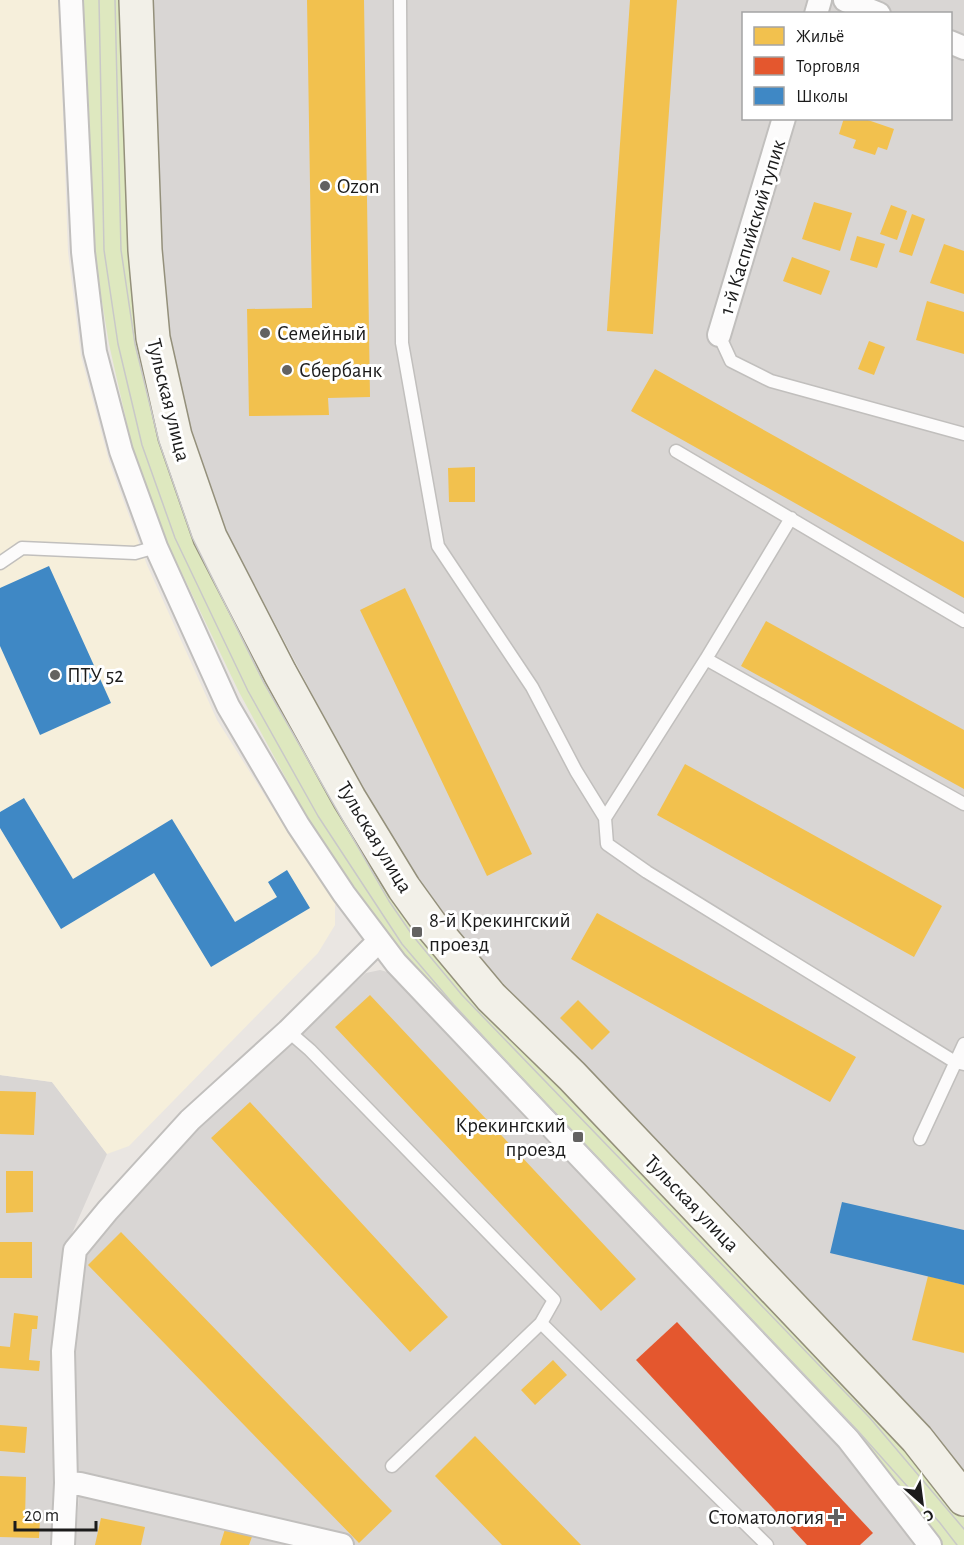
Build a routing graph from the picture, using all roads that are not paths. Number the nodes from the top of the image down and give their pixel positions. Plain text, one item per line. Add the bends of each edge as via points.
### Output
1 (71, 0) edge
2 (136, 0) edge
3 (400, 0) edge
4 (845, 0) edge
5 (874, 12) edge
6 (783, 120) edge
7 (719, 335) joint
8 (964, 434) edge
9 (676, 451) dead end
10 (791, 518) junction
11 (156, 547) junction
12 (0, 563) edge
13 (964, 621) edge
14 (706, 659) junction
15 (964, 804) edge
16 (604, 818) junction
17 (380, 941) junction
18 (288, 1031) junction
19 (964, 1044) edge
20 (959, 1063) edge
21 (920, 1139) dead end
22 (541, 1323) junction
23 (392, 1466) dead end
24 (66, 1483) junction
25 (964, 1499) edge
26 (63, 1545) edge
27 (342, 1545) edge
28 (767, 1545) edge
29 (930, 1545) edge

1 - 11 street via 83,252 94,352 121,451
2 - 25 street, Тульская улица via 153,338 175,436 210,537 280,673 362,818 430,924 491,997 580,1085 917,1439
3 - 16 lane via 402,344 438,546 531,687
4 - 5 street
6 - 7 street, 1-й Каспийский тупик
7 - 8 lane via 731,361 771,381
9 - 10 lane
10 - 13 lane
10 - 14 lane
11 - 12 lane via 135,553 22,548
11 - 17 street via 228,706 298,825
14 - 15 lane
14 - 16 lane
16 - 20 lane via 607,844 647,872
17 - 18 street
17 - 29 street via 446,1017 848,1439
18 - 22 lane via 554,1300
18 - 24 street via 190,1120 75,1250 63,1351
19 - 20 lane
20 - 21 lane
22 - 23 lane
22 - 28 lane
24 - 26 street
24 - 27 street

